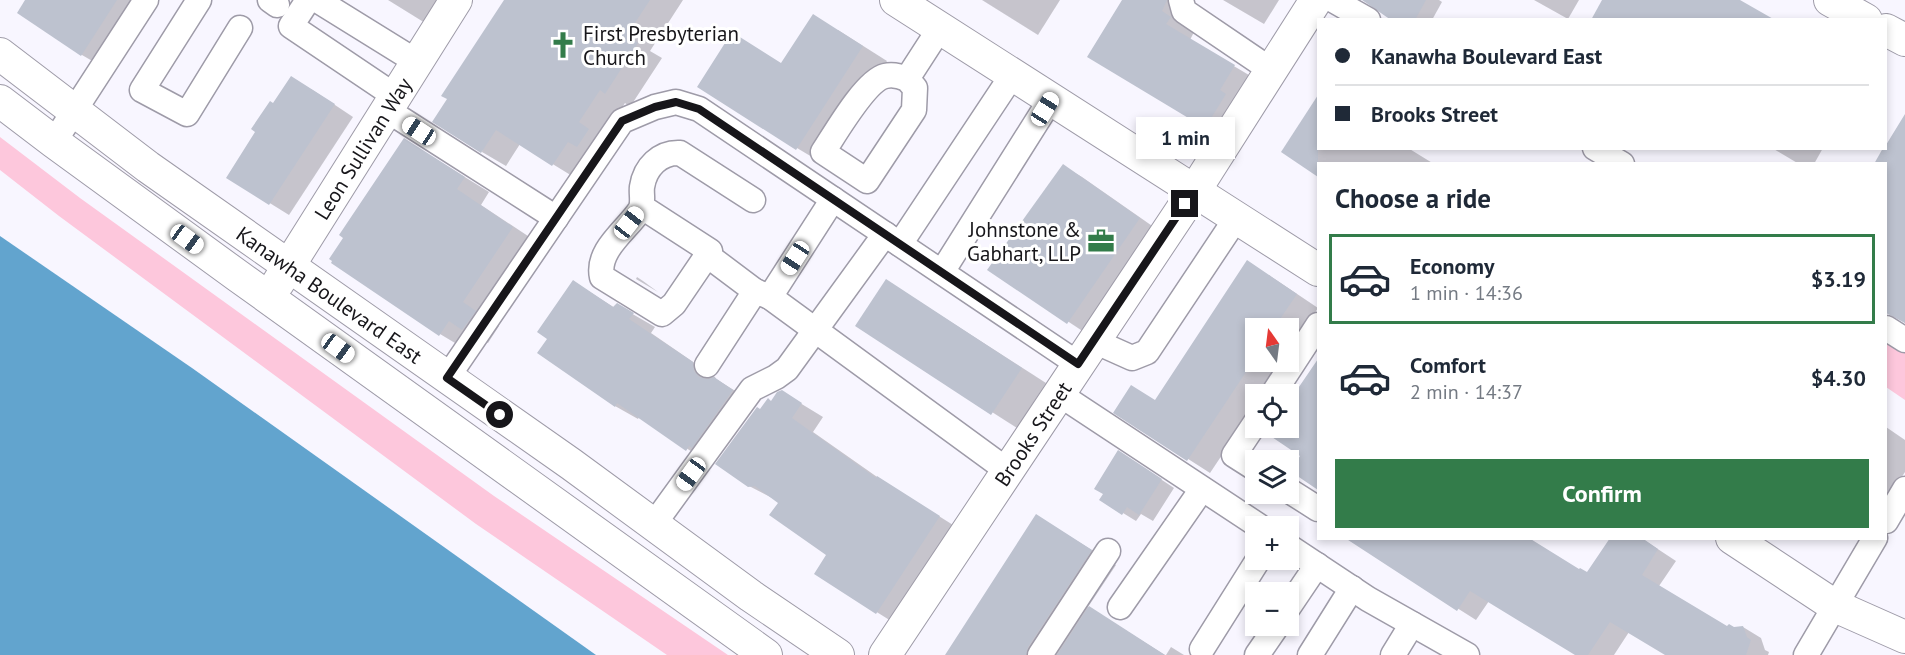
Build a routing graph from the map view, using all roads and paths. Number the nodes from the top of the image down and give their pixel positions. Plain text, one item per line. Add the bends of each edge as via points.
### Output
1 (146, 0) edge
2 (199, 0) edge
3 (308, 0) edge
4 (317, 0) edge
5 (456, 0) edge
6 (896, 0) edge
7 (1181, 0) edge
8 (1316, 0) edge
9 (1333, 0) edge
10 (1830, 0) edge
11 (1364, 18) edge
12 (1862, 18) edge
13 (240, 28) dead end
14 (940, 28) junction
15 (1887, 31) edge
16 (1905, 40) edge
17 (0, 54) edge
18 (417, 62) junction
19 (1271, 70) junction
20 (1013, 74) junction
21 (908, 79) dead end
22 (1051, 99) junction
23 (0, 100) edge
24 (391, 103) junction
25 (75, 111) junction
26 (54, 142) junction
27 (1598, 150) edge
28 (1619, 162) edge
29 (1195, 190) junction
30 (833, 199) junction
31 (753, 200) dead end
32 (642, 207) junction
33 (1237, 217) junction
34 (556, 218) junction
35 (892, 239) junction
36 (707, 255) junction
37 (288, 267) junction
38 (1317, 269) edge
39 (942, 272) junction
40 (763, 294) junction
41 (269, 298) junction
42 (1317, 327) edge
43 (1887, 329) edge
44 (815, 330) junction
45 (1905, 340) edge
46 (1086, 353) junction
47 (707, 365) dead end
48 (447, 378) junction
49 (1280, 384) edge
50 (1059, 394) junction
51 (1245, 438) edge
52 (1245, 462) edge
53 (1008, 471) junction
54 (1202, 489) junction
55 (1905, 489) edge
56 (1299, 497) edge
57 (1317, 508) edge
58 (1245, 517) edge
59 (1887, 520) edge
60 (654, 524) junction
61 (1735, 540) edge
62 (1874, 540) edge
63 (1108, 551) dead end
64 (1299, 553) edge
65 (1317, 565) junction
66 (1252, 570) edge
67 (1352, 588) junction
68 (1299, 592) edge
69 (1835, 606) junction
70 (1120, 607) dead end
71 (1412, 624) junction
72 (1270, 636) edge
73 (1905, 637) edge
74 (1202, 649) dead end
75 (766, 655) edge
76 (838, 655) edge
77 (885, 655) edge
78 (1040, 655) edge
79 (1257, 655) edge
80 (1310, 655) edge
81 (1393, 655) edge
82 (1467, 655) edge
83 (1806, 655) edge

1 - 25 street
2 - 13 street via 142,90 187,114
3 - 24 street via 291,26
4 - 18 street
5 - 18 main road, Leon Sullivan Way
6 - 14 main road
7 - 19 street via 1184,11
8 - 19 main road, Brooks Street
9 - 11 street
10 - 12 main road
14 - 20 main road
14 - 21 street
15 - 16 main road
17 - 25 main road, Kanawha Boulevard East
18 - 24 main road, Leon Sullivan Way
19 - 29 main road, Brooks Street
20 - 22 main road
20 - 35 street
22 - 29 main road
22 - 39 street
23 - 26 main road, Kanawha Boulevard East
24 - 34 street
24 - 37 main road, Leon Sullivan Way
25 - 26 street
25 - 37 main road, Kanawha Boulevard East
26 - 41 main road, Kanawha Boulevard East
27 - 28 street
29 - 33 main road
29 - 46 main road, Brooks Street
30 - 34 street via 699,109 676,102 622,121
30 - 35 street
30 - 40 street
31 - 32 street via 680,153 668,152 648,169 642,186
32 - 36 street via 710,251
32 - 36 street via 604,255 602,277 662,314 674,304
33 - 38 main road
33 - 46 street via 1147,352 1132,358
34 - 48 street
35 - 39 street
35 - 44 street
36 - 40 street
37 - 41 main road, Leon Sullivan Way
37 - 48 main road, Kanawha Boulevard East
39 - 46 street
40 - 44 street
40 - 47 street
41 - 75 main road, Kanawha Boulevard East
42 - 49 street
43 - 45 street
44 - 53 street
44 - 60 street via 787,369 752,389
46 - 50 main road, Brooks Street
48 - 60 main road, Kanawha Boulevard East
50 - 53 main road, Brooks Street
50 - 54 street
51 - 52 street via 1234,455
53 - 77 main road, Brooks Street
54 - 58 street
54 - 70 street
55 - 59 street
56 - 57 street
60 - 76 main road, Kanawha Boulevard East
61 - 69 main road
62 - 69 street
63 - 78 street
64 - 65 street
65 - 67 street
65 - 68 street
66 - 74 street
67 - 71 street
67 - 80 street
69 - 73 main road
69 - 83 street
71 - 81 street
71 - 82 street
72 - 79 street

